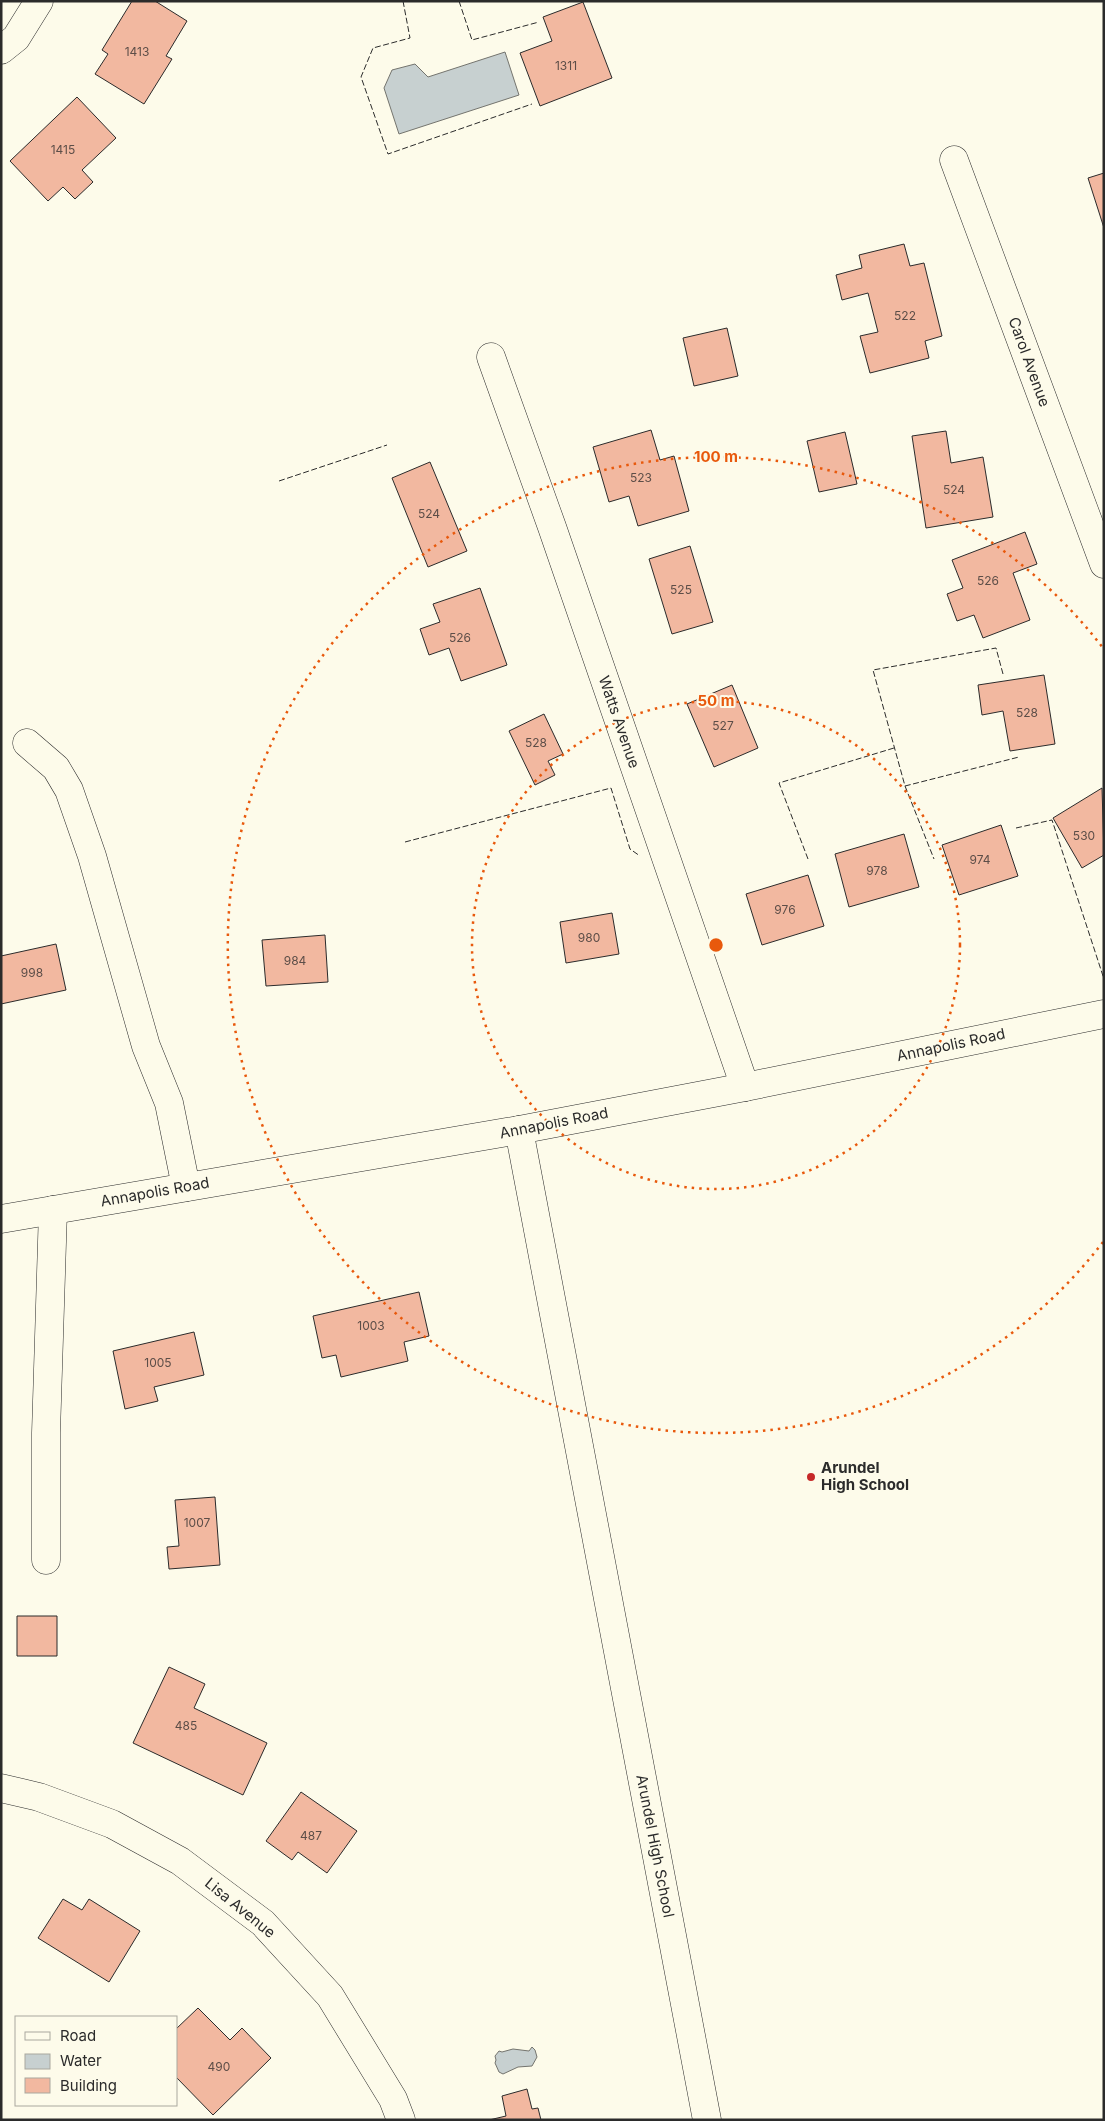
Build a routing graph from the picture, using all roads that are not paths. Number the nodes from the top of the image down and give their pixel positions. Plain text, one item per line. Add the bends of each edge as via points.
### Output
1 (40, 1) edge
2 (1, 50) edge
3 (954, 160) dead end
4 (491, 357) dead end
5 (1104, 564) edge
6 (27, 743) dead end
7 (1104, 1014) edge
8 (745, 1087) junction
9 (519, 1130) junction
10 (186, 1187) junction
11 (53, 1210) junction
12 (1, 1219) edge
13 (46, 1560) dead end
14 (1, 1788) edge
15 (401, 2120) edge
16 (706, 2120) edge

1 - 2 street via 16,38
3 - 5 street, Carol Avenue
4 - 8 street, Watts Avenue
6 - 10 street via 56,768 69,790 92,856 146,1046 169,1103
7 - 8 street, Annapolis Road
8 - 9 street, Annapolis Road
9 - 10 street, Annapolis Road
9 - 16 street, Arundel High School
10 - 11 street, Annapolis Road
11 - 12 street, Annapolis Road
11 - 13 street via 46,1433
14 - 15 street, Lisa Avenue via 39,1797 112,1824 180,1861 263,1923 330,1996 393,2099

